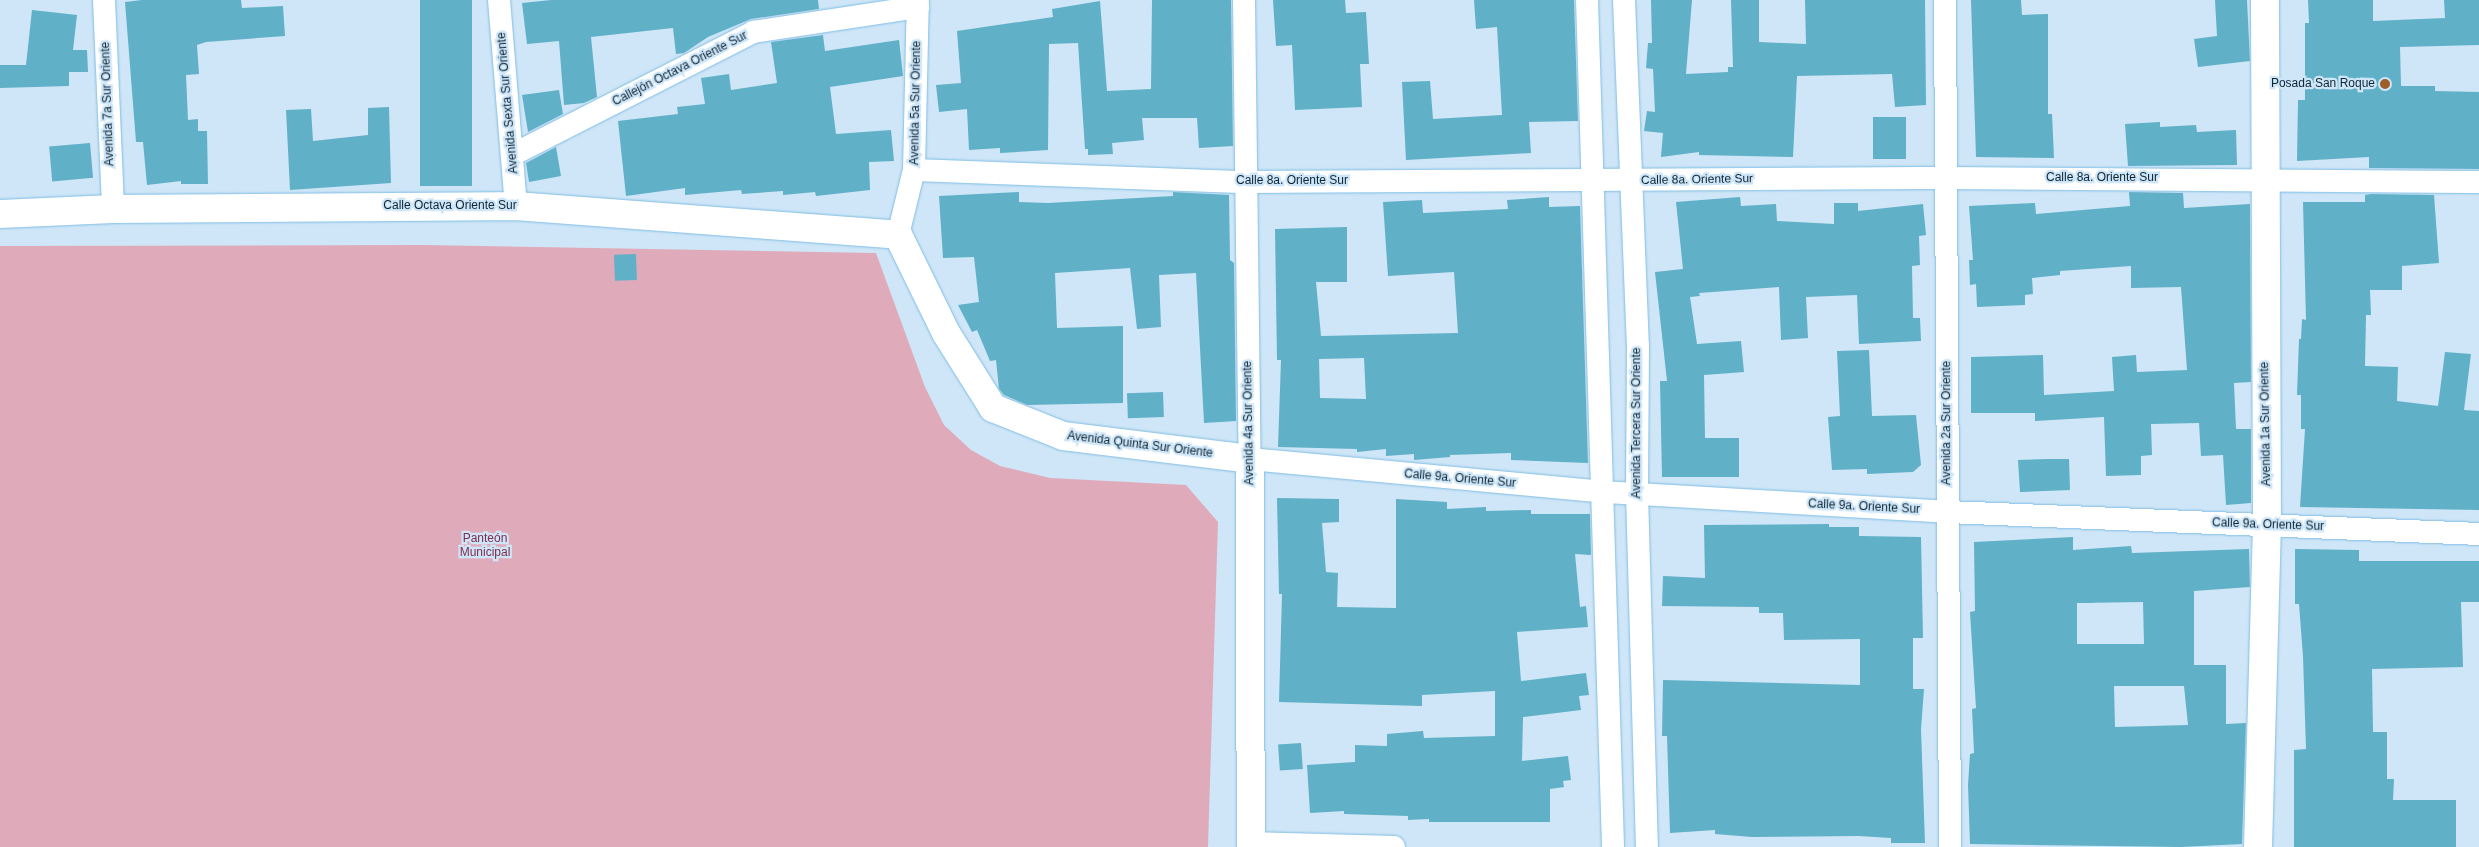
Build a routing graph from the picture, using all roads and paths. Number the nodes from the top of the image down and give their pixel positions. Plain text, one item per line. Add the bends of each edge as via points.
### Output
1 (104, 0) edge
2 (499, 0) edge
3 (1244, 0) edge
4 (1587, 0) edge
5 (1624, 0) edge
6 (1945, 0) edge
7 (2265, 0) edge
8 (918, 4) edge
9 (512, 155) junction
10 (914, 170) junction
11 (1946, 178) junction
12 (2264, 178) junction
13 (1593, 180) junction
14 (1632, 180) junction
15 (1246, 182) junction
16 (2479, 182) edge
17 (516, 206) junction
18 (113, 209) junction
19 (0, 214) edge
20 (898, 234) junction
21 (1250, 459) junction
22 (1604, 492) junction
23 (1637, 493) junction
24 (1948, 512) junction
25 (2267, 525) junction
26 (2479, 534) edge
27 (1251, 845) edge
28 (1394, 847) edge
29 (1614, 847) edge
30 (1647, 847) edge
31 (1950, 847) edge
32 (2258, 847) edge

1 - 18 street, Avenida 7a Sur Oriente
2 - 9 street, Avenida Sexta Sur Oriente
3 - 15 street, Avenida 4a Sur Oriente
4 - 13 street
5 - 14 street, Avenida Tercera Sur Oriente
6 - 11 street, Avenida 2a Sur Oriente
7 - 12 street, Avenida 1a Sur Oriente
8 - 9 street, Callejón Octava Oriente Sur via 753,32
8 - 10 street, Avenida 5a Sur Oriente
9 - 17 street, Avenida Sexta Sur Oriente
10 - 15 street, Calle 8a. Oriente Sur
10 - 20 street, Avenida 5a Sur Oriente
11 - 12 street, Calle 8a. Oriente Sur
11 - 14 street, Calle 8a. Oriente Sur
11 - 24 street, Avenida 2a Sur Oriente
12 - 16 street, Calle 8a. Oriente Sur
12 - 25 street, Avenida 1a Sur Oriente
13 - 14 street, Calle 8a. Oriente Sur
13 - 15 street, Calle 8a. Oriente Sur
13 - 22 street
14 - 23 street, Avenida Tercera Sur Oriente via 1638,346
15 - 21 street, Avenida 4a Sur Oriente
17 - 18 street, Calle Octava Oriente Sur
17 - 20 street, Calle Octava Oriente Sur
18 - 19 street, Calle Octava Oriente Sur
20 - 21 street, Avenida Quinta Sur Oriente via 946,333 993,408 1063,436
21 - 22 street, Calle 9a. Oriente Sur
21 - 27 street, Avenida 4a Sur Oriente
22 - 23 street, Calle 9a. Oriente Sur
22 - 29 street
23 - 24 street, Calle 9a. Oriente Sur
23 - 30 street, Avenida Tercera Sur Oriente
24 - 25 street, Calle 9a. Oriente Sur
24 - 31 street, Avenida 2a Sur Oriente
25 - 26 street, Calle 9a. Oriente Sur
25 - 32 street, Avenida 1a Sur Oriente
27 - 28 street

